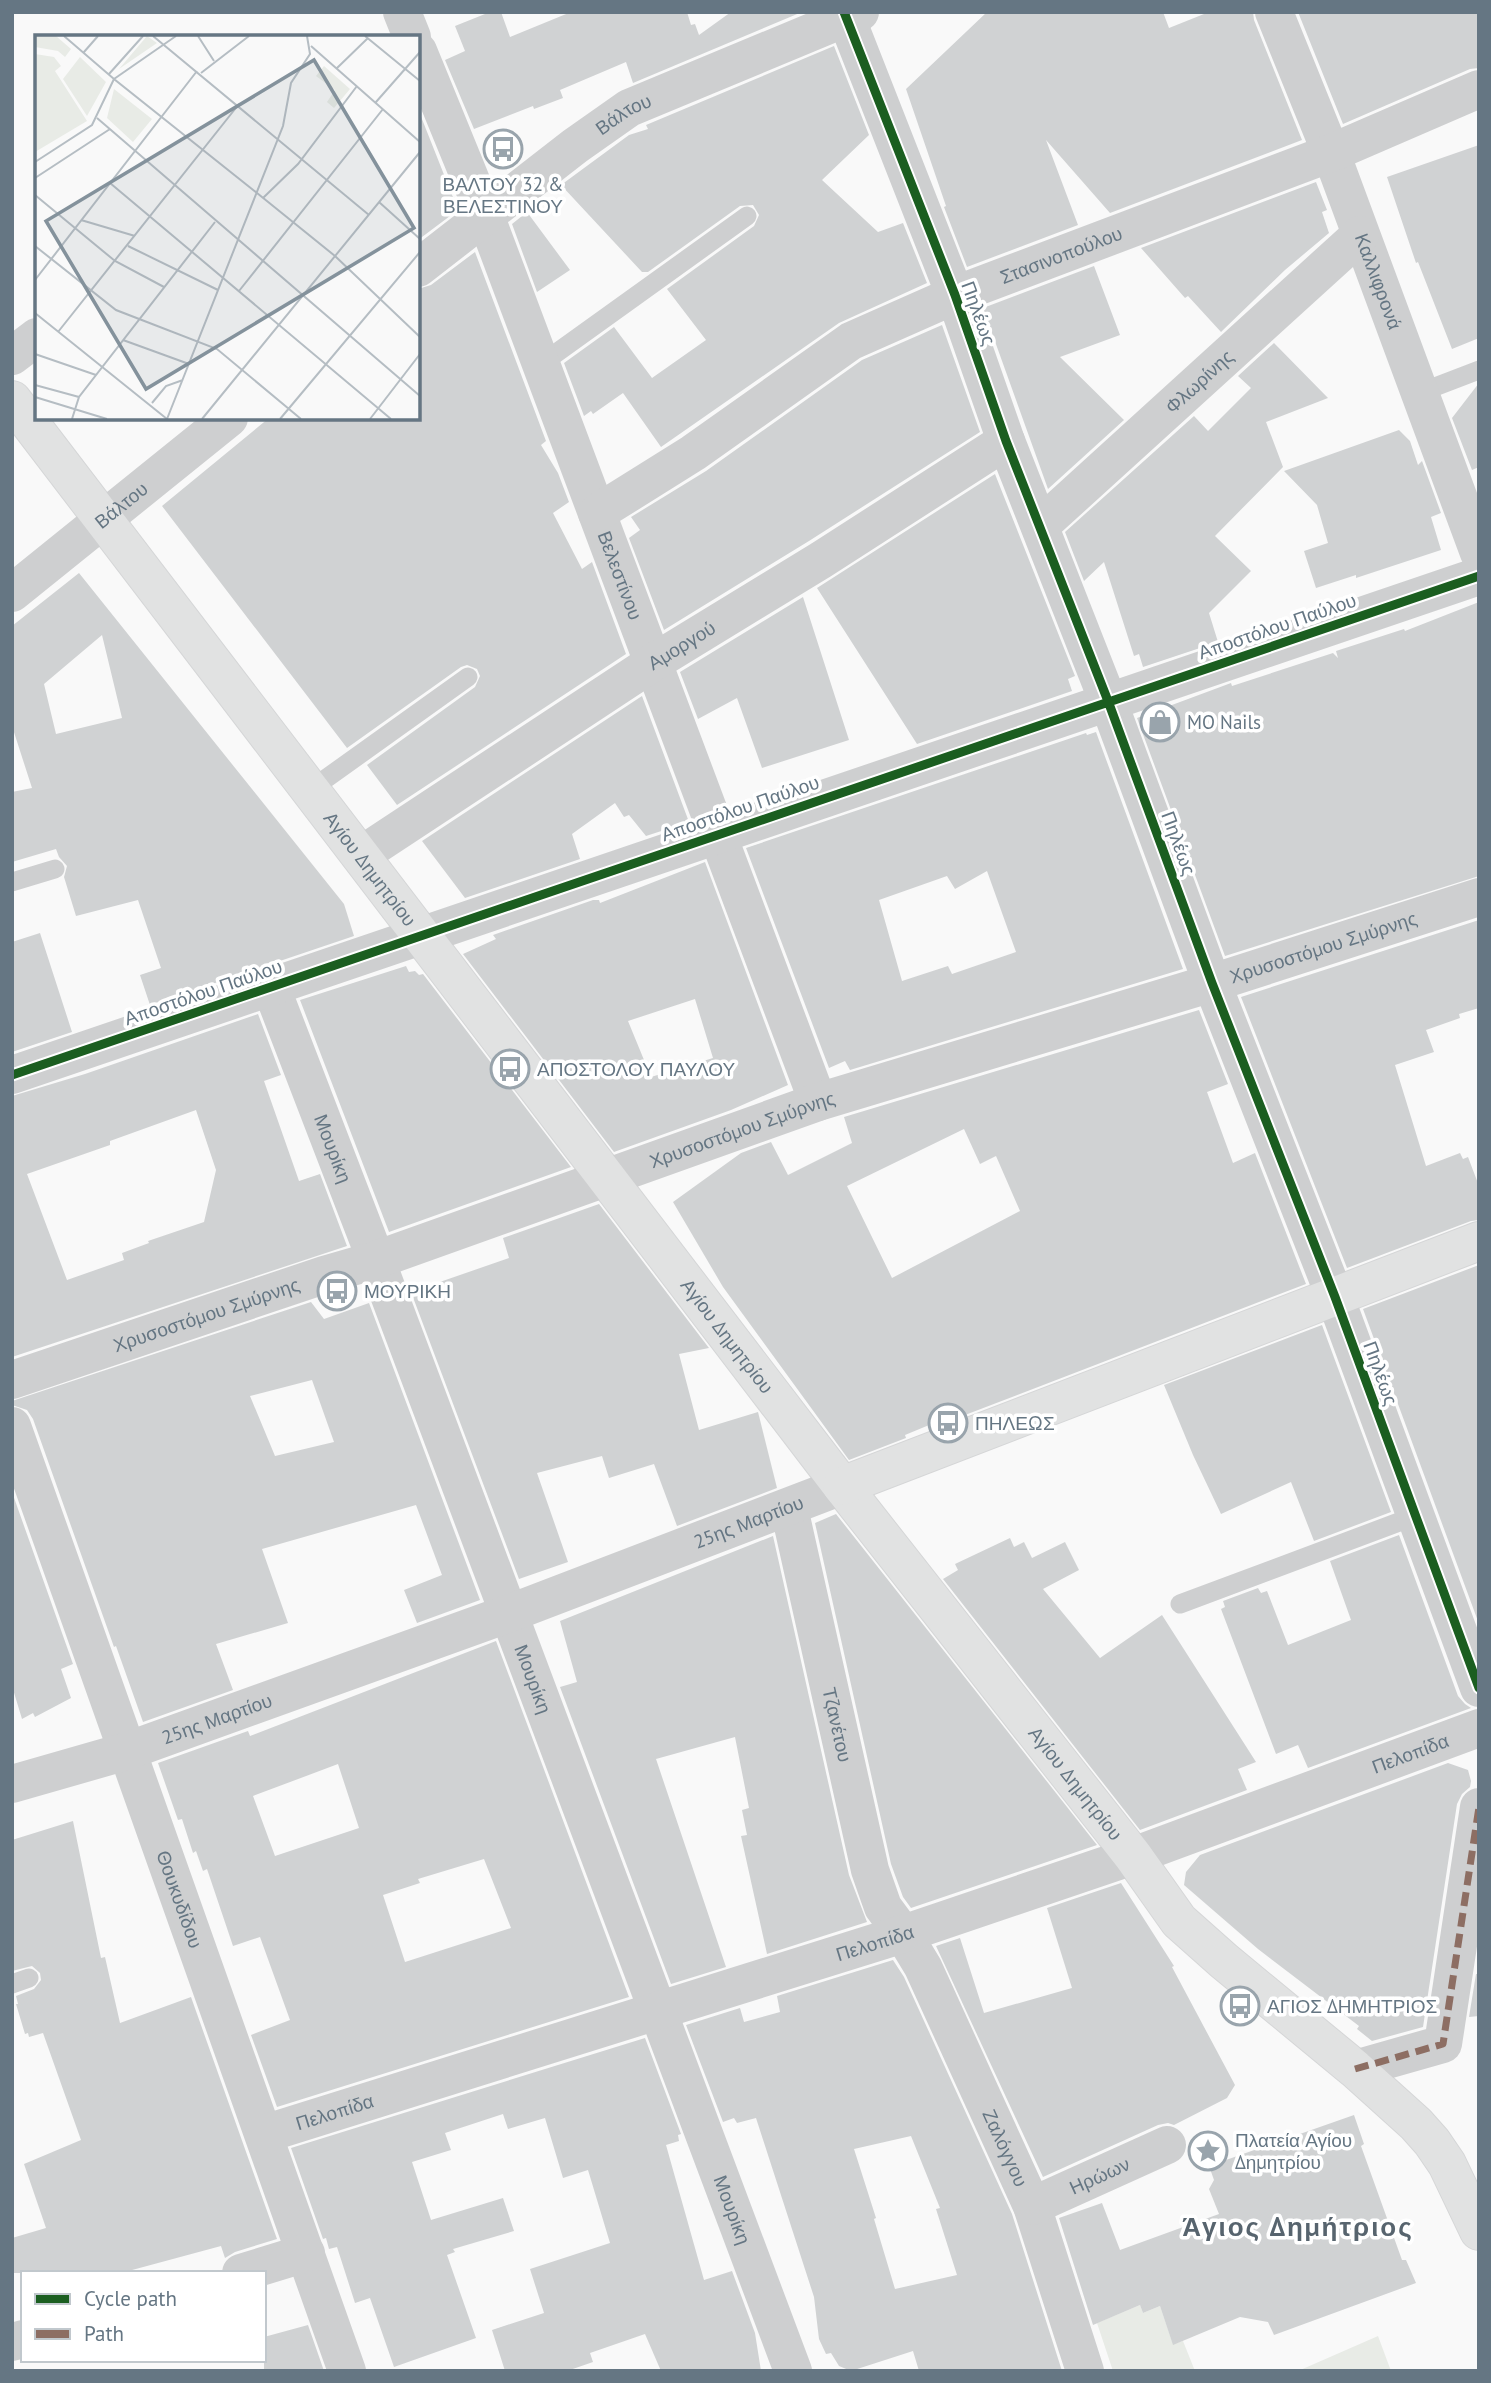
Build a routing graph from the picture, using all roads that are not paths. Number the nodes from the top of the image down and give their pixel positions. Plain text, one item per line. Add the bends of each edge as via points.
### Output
1 (402, 12) edge
2 (1274, 12) edge
3 (850, 14) edge
4 (411, 35) edge
5 (420, 56) edge
6 (1479, 89) edge
7 (1331, 153) junction
8 (485, 215) junction
9 (747, 216) dead end
10 (1360, 235) junction
11 (420, 266) edge
12 (955, 295) junction
13 (35, 339) edge
14 (12, 356) edge
15 (541, 364) junction
16 (1479, 370) edge
17 (1419, 393) junction
18 (12, 400) edge
19 (227, 420) edge
20 (1006, 441) junction
21 (597, 513) junction
22 (103, 519) junction
23 (1040, 526) junction
24 (1479, 553) edge
25 (1479, 576) edge
26 (12, 593) edge
27 (654, 663) junction
28 (468, 677) dead end
29 (1108, 701) junction
30 (310, 790) junction
31 (718, 834) junction
32 (361, 855) junction
33 (55, 869) dead end
34 (12, 882) edge
35 (1479, 897) edge
36 (422, 935) junction
37 (1212, 983) junction
38 (271, 987) junction
39 (12, 1075) edge
40 (818, 1102) junction
41 (607, 1177) junction
42 (1479, 1241) edge
43 (376, 1260) junction
44 (1335, 1297) junction
45 (12, 1380) edge
46 (12, 1426) edge
47 (842, 1486) junction
48 (789, 1508) junction
49 (1415, 1516) junction
50 (1180, 1604) dead end
51 (510, 1613) junction
52 (1479, 1688) edge
53 (1479, 1728) edge
54 (127, 1751) junction
55 (12, 1784) edge
56 (1479, 1807) edge
57 (1133, 1856) junction
58 (903, 1934) junction
59 (657, 2011) junction
60 (1355, 2069) junction
61 (264, 2134) junction
62 (1167, 2145) dead end
63 (1032, 2206) junction
64 (1479, 2231) edge
65 (306, 2253) junction
66 (248, 2271) edge
67 (347, 2371) edge
68 (793, 2371) edge
69 (1085, 2371) edge

1 - 4 street
2 - 7 street, Καλλιφρονά
3 - 8 street, Βάλτου via 629,108
3 - 12 street, Πηλέως
5 - 8 street, Βελεστίνου
6 - 7 street, Στασινοπούλου
7 - 10 street, Καλλιφρονά
7 - 12 street, Στασινοπούλου
8 - 11 street, Βάλτου
8 - 15 street, Βελεστίνου
9 - 15 lane
10 - 17 street, Καλλιφρονά
10 - 23 street, Φλωρίνης
12 - 20 street, Πηλέως
12 - 21 street, Στασινοπούλου via 851,341 693,453
13 - 14 street
15 - 21 street, Βελεστίνου
16 - 17 lane
17 - 24 street, Καλλιφρονά
18 - 22 main road, Αγίου Δημητρίου
19 - 22 street, Βάλτου
20 - 23 street, Πηλέως
20 - 27 street, Αμοργού
21 - 27 street, Βελεστίνου
22 - 26 street, Βάλτου
22 - 30 main road, Αγίου Δημητρίου
23 - 29 street, Πηλέως
25 - 29 street, Αποστόλου Παύλου
27 - 31 street, Βελεστίνου
27 - 32 street, Αμοργού
28 - 30 lane
29 - 31 street, Αποστόλου Παύλου
29 - 37 street, Πηλέως
30 - 32 main road, Αγίου Δημητρίου
31 - 36 street, Αποστόλου Παύλου
31 - 40 street, Βελεστίνου
32 - 36 main road, Αγίου Δημητρίου
33 - 34 lane
35 - 37 street, Χρυσοστόμου Σμύρνης
36 - 38 street, Αποστόλου Παύλου
36 - 41 main road, Αγίου Δημητρίου
37 - 40 street, Χρυσοστόμου Σμύρνης
37 - 44 street, Πηλέως
38 - 39 street, Αποστόλου Παύλου
38 - 43 street, Μουρίκη
40 - 41 street, Χρυσοστόμου Σμύρνης
41 - 43 street, Χρυσοστόμου Σμύρνης
41 - 47 main road, Αγίου Δημητρίου
42 - 44 main road, 25ης Μαρτίου
43 - 45 street, Χρυσοστόμου Σμύρνης
43 - 51 street, Μουρίκη
44 - 47 main road, 25ης Μαρτίου
44 - 49 street, Πηλέως
46 - 54 street, Θουκυδίδου
47 - 48 street, 25ης Μαρτίου
47 - 57 main road, Αγίου Δημητρίου
48 - 51 street, 25ης Μαρτίου
48 - 58 street, Τζανέτου via 870,1870 883,1907
49 - 50 lane
49 - 52 street, Πηλέως
51 - 54 street, 25ης Μαρτίου
51 - 59 street, Μουρίκη
53 - 57 street, Πελοπίδα
54 - 55 street, 25ης Μαρτίου
54 - 61 street, Θουκυδίδου
56 - 60 street via 1443,2044
57 - 58 street, Πελοπίδα
57 - 60 main road, Αγίου Δημητρίου via 1180,1921
58 - 59 street, Πελοπίδα
58 - 63 street, Ζαλόγγου via 923,1967
59 - 61 street, Πελοπίδα
59 - 68 street, Μουρίκη
60 - 64 main road, Αγίου Δημητρίου via 1432,2142 1458,2183
61 - 65 street, Θουκυδίδου
62 - 63 street, Ηρώων
63 - 69 street, Ζαλόγγου
65 - 66 street
65 - 67 street, Θουκυδίδου

